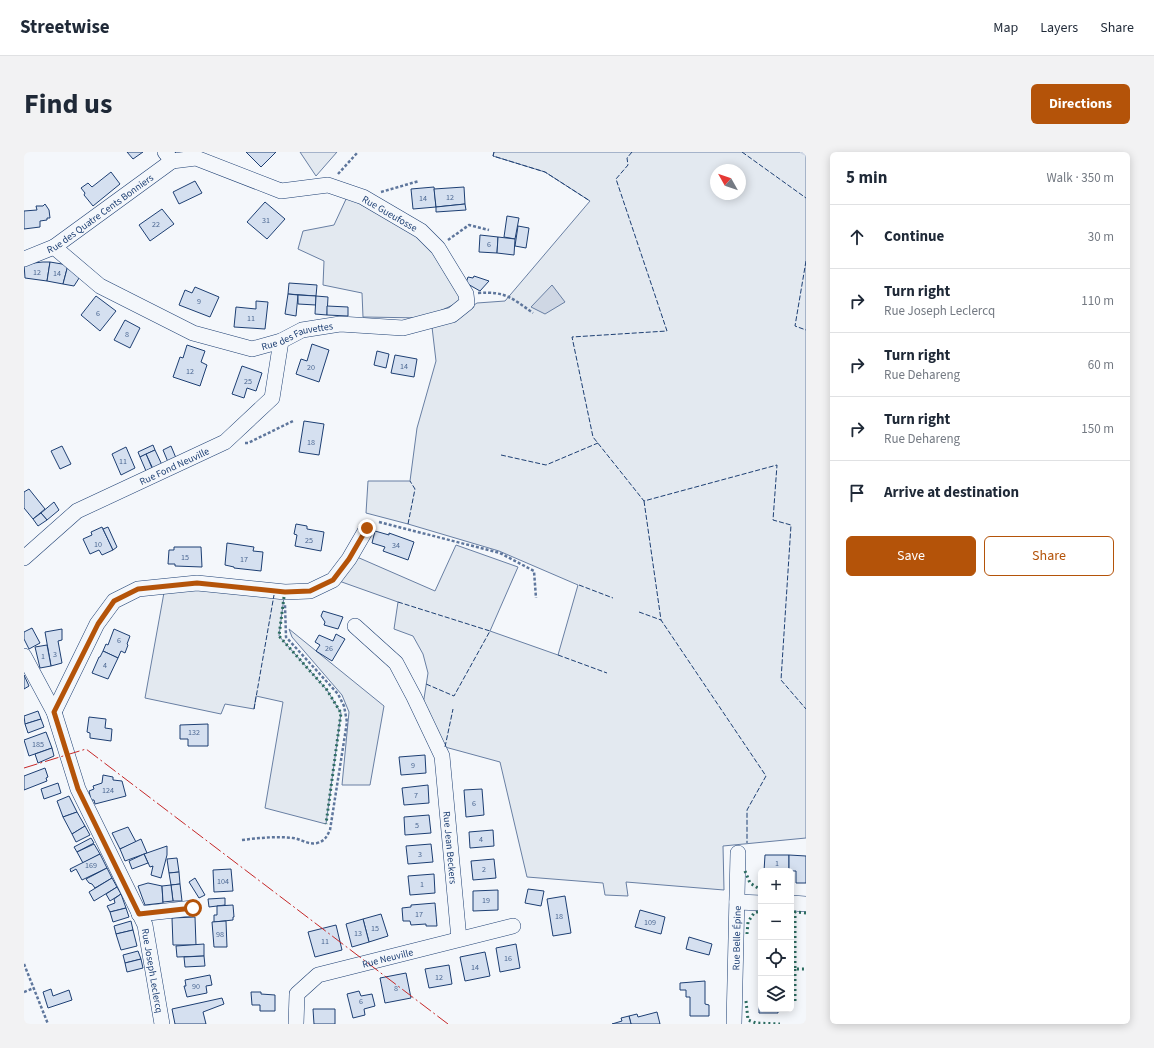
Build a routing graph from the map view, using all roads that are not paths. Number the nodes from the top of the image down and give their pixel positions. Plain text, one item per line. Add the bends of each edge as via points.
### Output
1 (169, 157) edge
2 (54, 247) junction
3 (24, 260) edge
4 (466, 298) joint
5 (281, 341) junction
6 (367, 528) road end
7 (24, 558) edge
8 (355, 626) dead end
9 (24, 656) edge
10 (54, 712) junction
11 (738, 853) dead end
12 (737, 902) junction
13 (758, 903) edge
14 (794, 903) edge
15 (806, 904) edge
16 (193, 908) dead end
17 (139, 914) junction
18 (513, 926) dead end
19 (459, 939) junction
20 (162, 1024) edge
21 (296, 1024) edge
22 (734, 1024) edge

1 - 2 street, Rue des Quatre Cents Bonniers
1 - 4 street, Rue Gueufosse via 196,158 281,191 328,185 363,197 421,231 438,248
2 - 3 street, Rue des Quatre Cents Bonniers
2 - 5 street, Rue des Fauvettes via 100,286 193,333 252,349
4 - 5 street, Rue des Fauvettes via 452,315 403,328 340,324 302,330
5 - 7 street, Rue Fond Neuville via 272,398 225,442 77,511
6 - 10 street via 333,580 310,591 285,592 197,583 138,589 114,601 98,624
8 - 19 street, Rue Jean Beckers via 396,663 442,756
9 - 10 street, Rue Joseph Leclercq
10 - 17 street, Rue Joseph Leclercq via 78,789
11 - 12 street, Rue Belle Épine
12 - 13 street
12 - 22 street, Rue Belle Épine
14 - 15 street
16 - 17 street
17 - 20 street, Rue Joseph Leclercq via 145,925
18 - 19 street, Rue Neuville
19 - 21 street, Rue Neuville via 318,975 297,994

